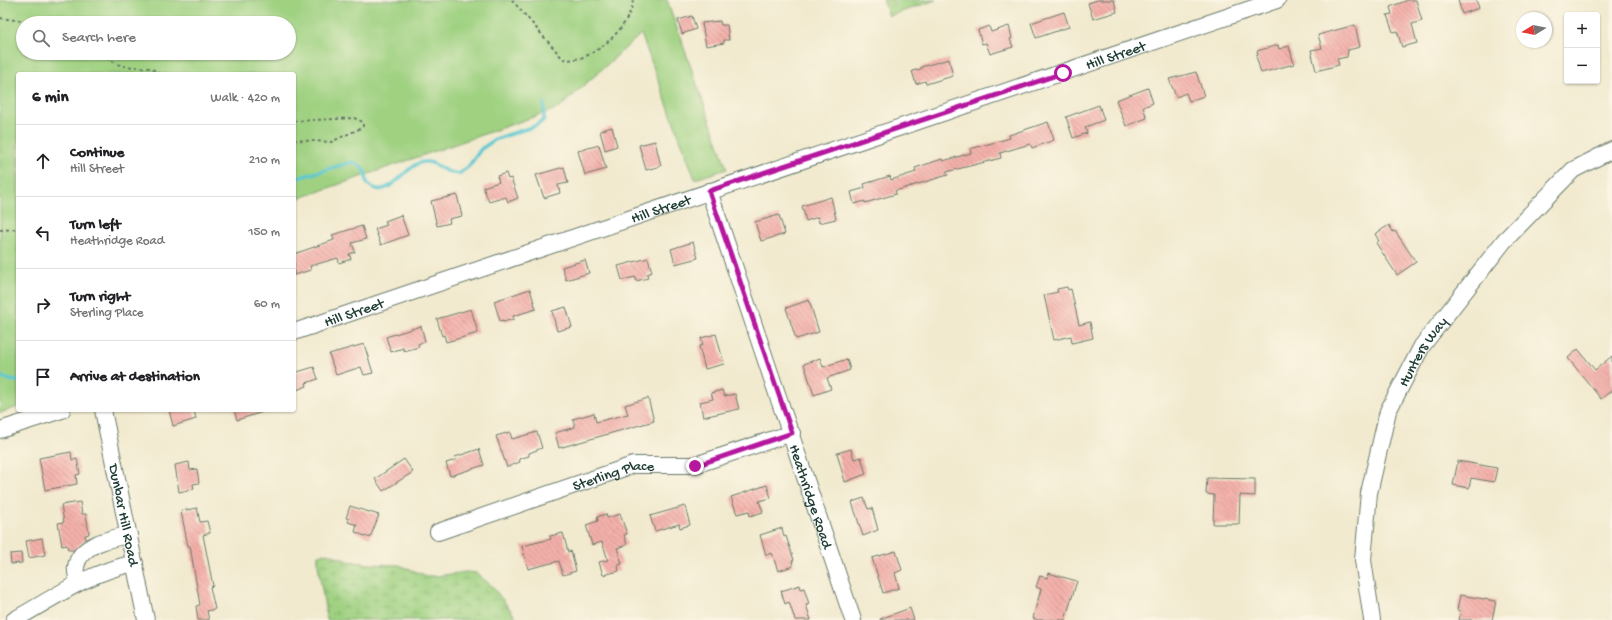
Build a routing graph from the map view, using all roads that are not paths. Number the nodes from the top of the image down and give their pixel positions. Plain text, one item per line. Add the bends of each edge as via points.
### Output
1 (1277, 0) edge
2 (1612, 150) edge
3 (709, 191) junction
4 (296, 331) edge
5 (56, 412) edge
6 (103, 412) edge
7 (0, 430) edge
8 (792, 433) junction
9 (438, 532) dead end
10 (129, 535) junction
11 (135, 563) junction
12 (78, 582) junction
13 (14, 620) edge
14 (146, 620) edge
15 (853, 620) edge
16 (1372, 620) edge

1 - 3 street, Hill Street
2 - 16 street, Hunters Way via 1573,170 1504,241 1422,346 1388,411 1370,493 1363,560
3 - 4 street, Hill Street
3 - 8 street, Heathridge Road
5 - 7 street
6 - 10 street, Dunbar Hill Road
8 - 9 street, Sterling Place via 695,466 633,465
8 - 15 street, Heathridge Road
10 - 11 street, Dunbar Hill Road
10 - 12 street via 106,539 81,555 76,567
11 - 12 street via 116,567
11 - 14 street, Dunbar Hill Road
12 - 13 street

